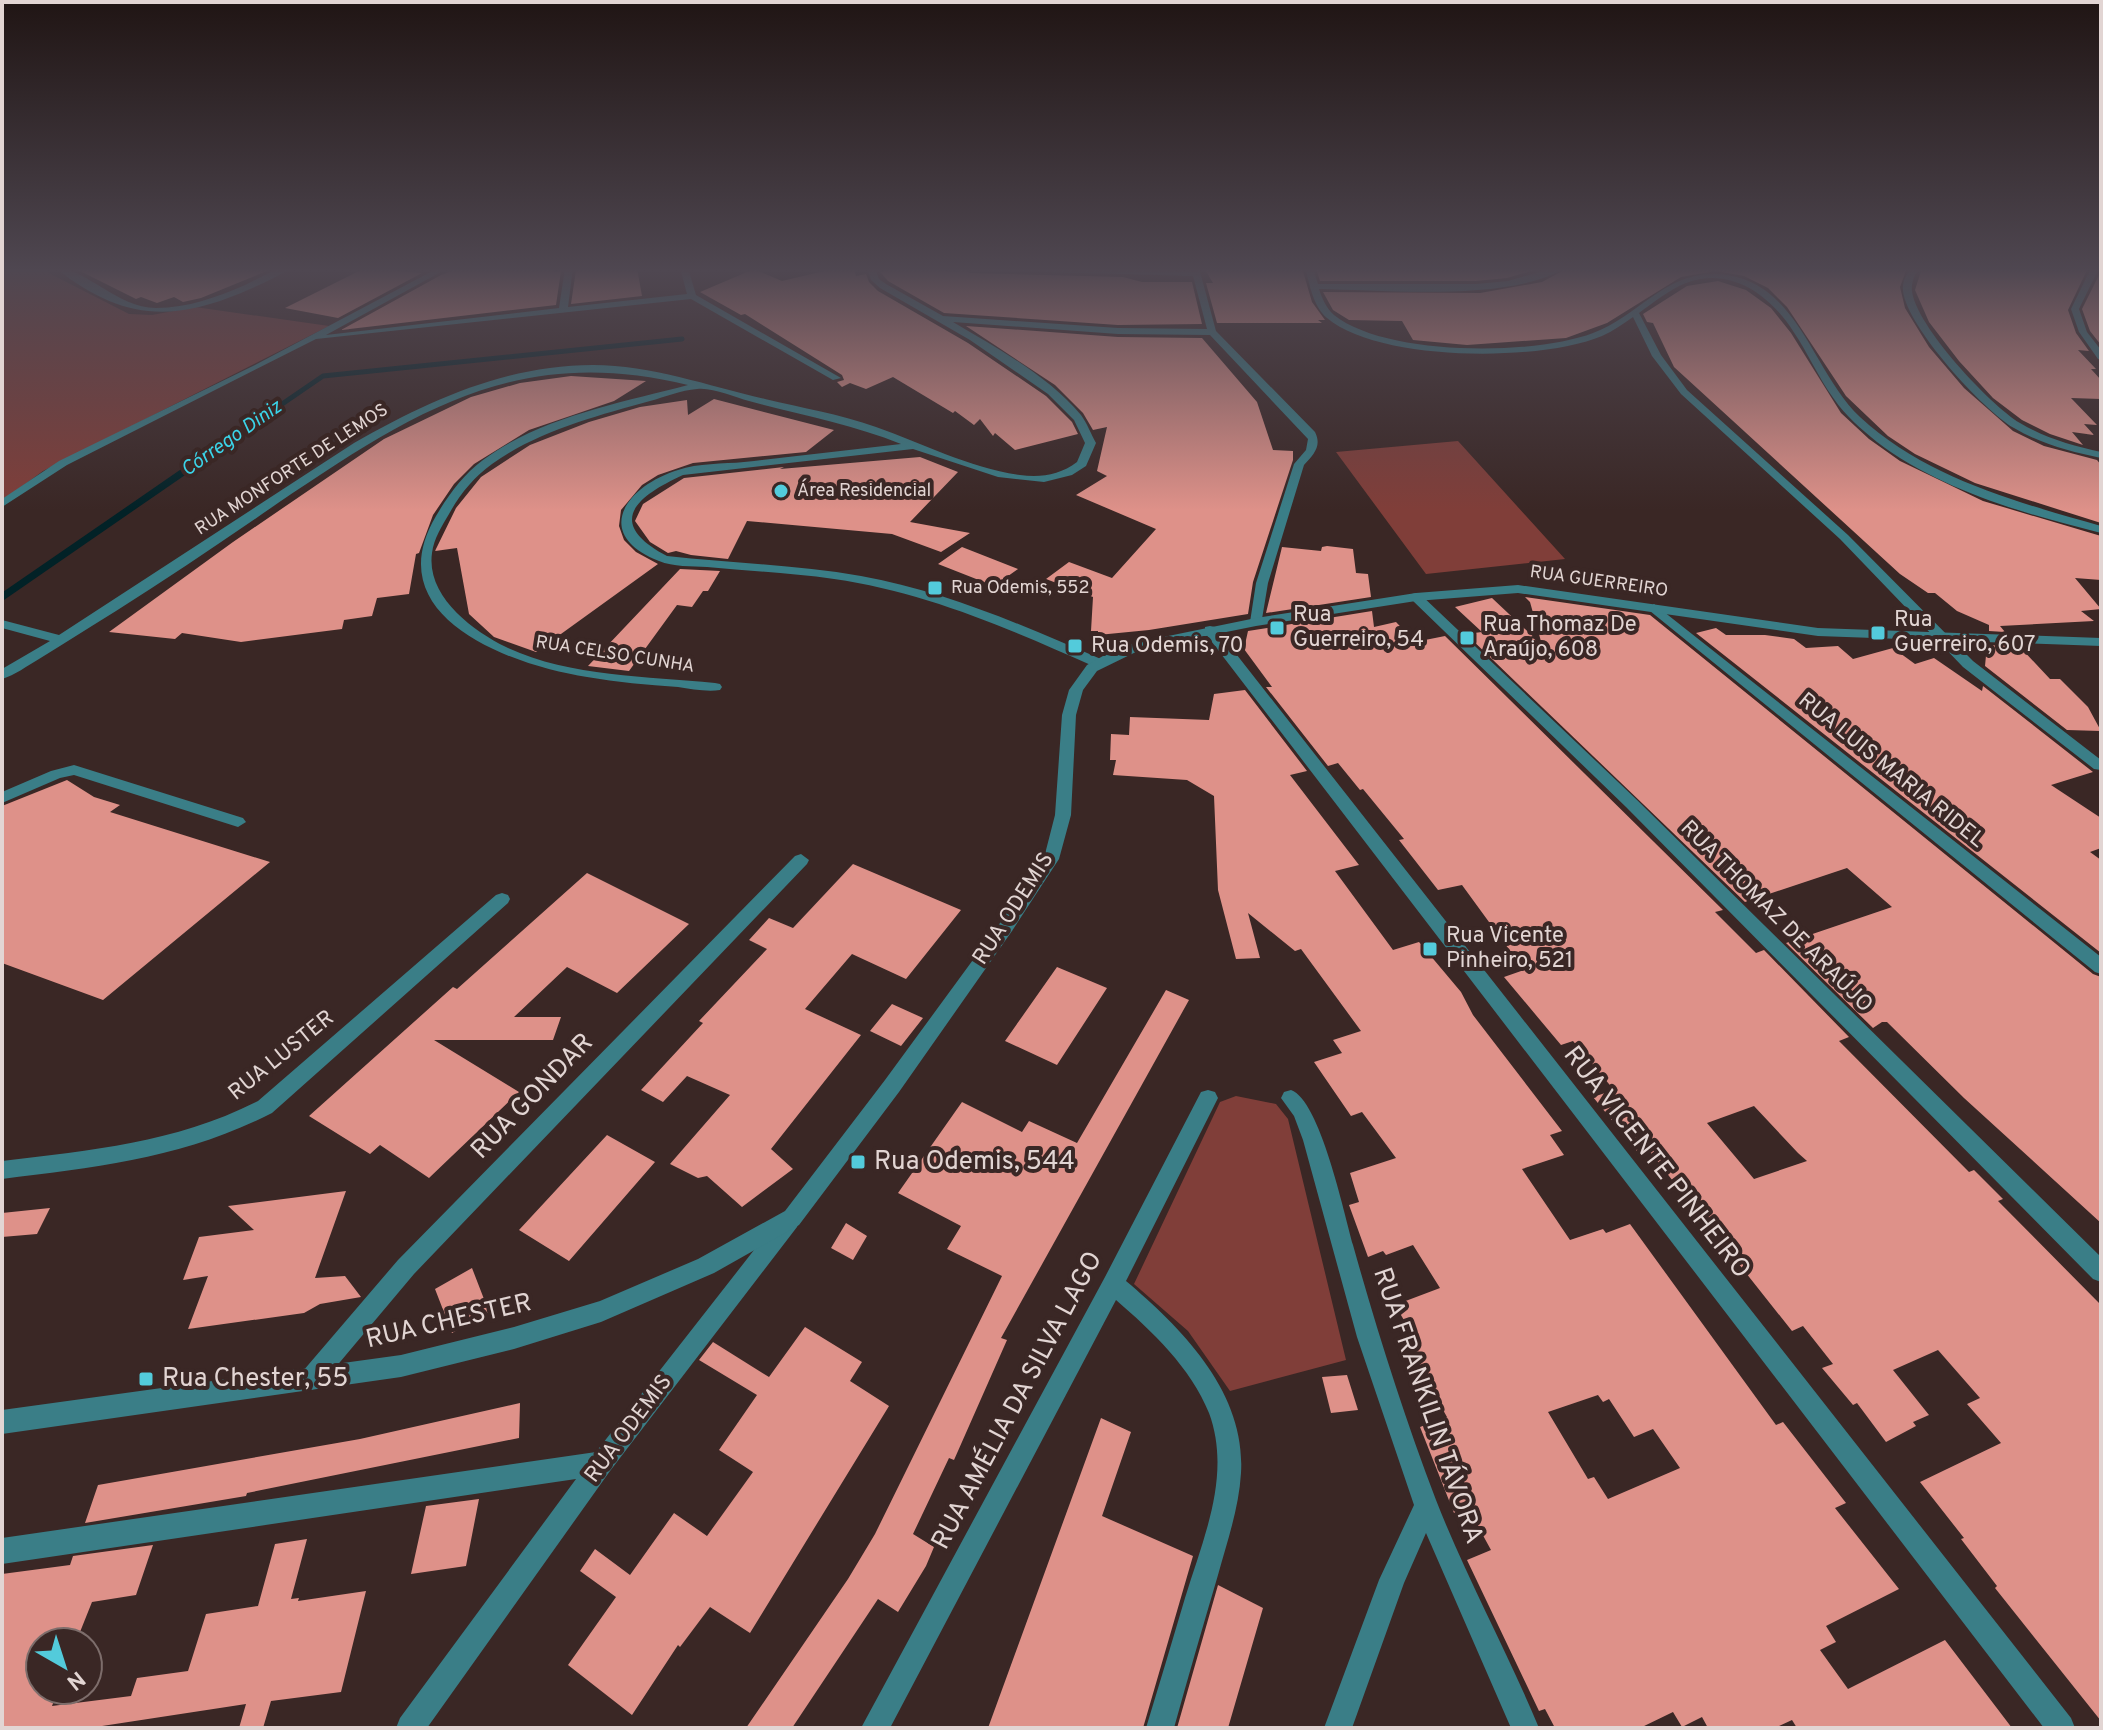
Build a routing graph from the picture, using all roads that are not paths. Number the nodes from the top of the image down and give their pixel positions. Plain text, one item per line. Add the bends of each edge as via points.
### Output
1 (292, 349) edge
2 (785, 349) edge
3 (989, 349) edge
4 (1228, 349) edge
5 (1433, 349) edge
6 (1504, 349) edge
7 (1653, 349) edge
8 (1807, 349) edge
9 (1943, 349) edge
10 (836, 378) dead end
11 (699, 385) junction
12 (866, 427) junction
13 (918, 446) junction
14 (843, 452) junction
15 (2101, 455) edge
16 (2, 504) edge
17 (2101, 530) edge
18 (1416, 597) junction
19 (1654, 608) junction
20 (1256, 622) junction
21 (2, 624) edge
22 (1210, 630) junction
23 (1941, 638) junction
24 (62, 640) junction
25 (2101, 642) edge
26 (1098, 663) junction
27 (2, 675) edge
28 (715, 687) dead end
29 (2099, 766) edge
30 (2, 798) edge
31 (238, 822) dead end
32 (801, 860) dead end
33 (502, 899) dead end
34 (2101, 967) edge
35 (1208, 1098) dead end
36 (1291, 1098) dead end
37 (2, 1170) edge
38 (792, 1218) junction
39 (2101, 1272) edge
40 (1113, 1284) junction
41 (311, 1379) junction
42 (2, 1422) edge
43 (602, 1463) junction
44 (1426, 1505) junction
45 (2, 1551) edge
46 (1340, 1725) edge
47 (410, 1728) edge
48 (875, 1728) edge
49 (1160, 1728) edge
50 (1525, 1728) edge
51 (2061, 1728) edge

1 - 16 street via 63,463
2 - 10 street
3 - 13 street, RUA MONFORTE DE LEMOS via 1064,399 1089,440 1089,454 1081,465 1034,479 997,473
4 - 20 street via 1314,441 1299,464 1262,583
5 - 6 street
7 - 23 street via 1684,392 1844,537
8 - 17 street via 1840,403 1888,444 1958,481
9 - 15 street via 2004,418 2029,432
11 - 12 street, RUA MONFORTE DE LEMOS
11 - 24 street, RUA MONFORTE DE LEMOS via 622,369 557,369 439,399 366,440
11 - 28 street, RUA CELSO CUNHA via 579,419 502,454 467,480 444,512 429,539 424,566 430,587 450,615 479,638 527,660
12 - 13 street, RUA MONFORTE DE LEMOS
12 - 14 street via 865,437
13 - 14 street
14 - 26 street via 707,467 659,481 629,507 629,538 664,559 890,586
18 - 19 street, RUA GUERREIRO via 1532,589
18 - 20 street, RUA GUERREIRO
18 - 39 street, RUA THOMAZ DE ARAÚJO via 1631,803
19 - 23 street, RUA GUERREIRO via 1818,632
19 - 34 street, RUA LUIS MARIA RIDEL
20 - 22 street, RUA GUERREIRO
21 - 24 street
22 - 26 street, RUA GUERREIRO via 1139,646
22 - 51 street, RUA VICENTE PINHEIRO
23 - 25 street, RUA GUERREIRO
23 - 29 street
24 - 27 street, RUA MONFORTE DE LEMOS
26 - 38 street, RUA ODEMIS via 1076,690 1069,715 1063,815 1053,855 892,1086
30 - 31 street via 74,770
32 - 41 street, RUA GONDAR via 415,1256
33 - 37 street, RUA LUSTER via 265,1107 233,1126 160,1150
35 - 40 street, RUA AMÉLIA DA SILVA LAGO
36 - 44 street, RUA FRANKILIN TÁVORA via 1313,1140 1368,1337
38 - 41 street, RUA CHESTER via 706,1266 601,1311 401,1366
38 - 43 street, RUA ODEMIS
40 - 48 street, RUA AMÉLIA DA SILVA LAGO
40 - 49 street via 1157,1321 1206,1383 1230,1462 1220,1522
41 - 42 street, RUA CHESTER
43 - 45 street
43 - 47 street, RUA ODEMIS
44 - 46 street via 1392,1580
44 - 50 street, RUA FRANKILIN TÁVORA

